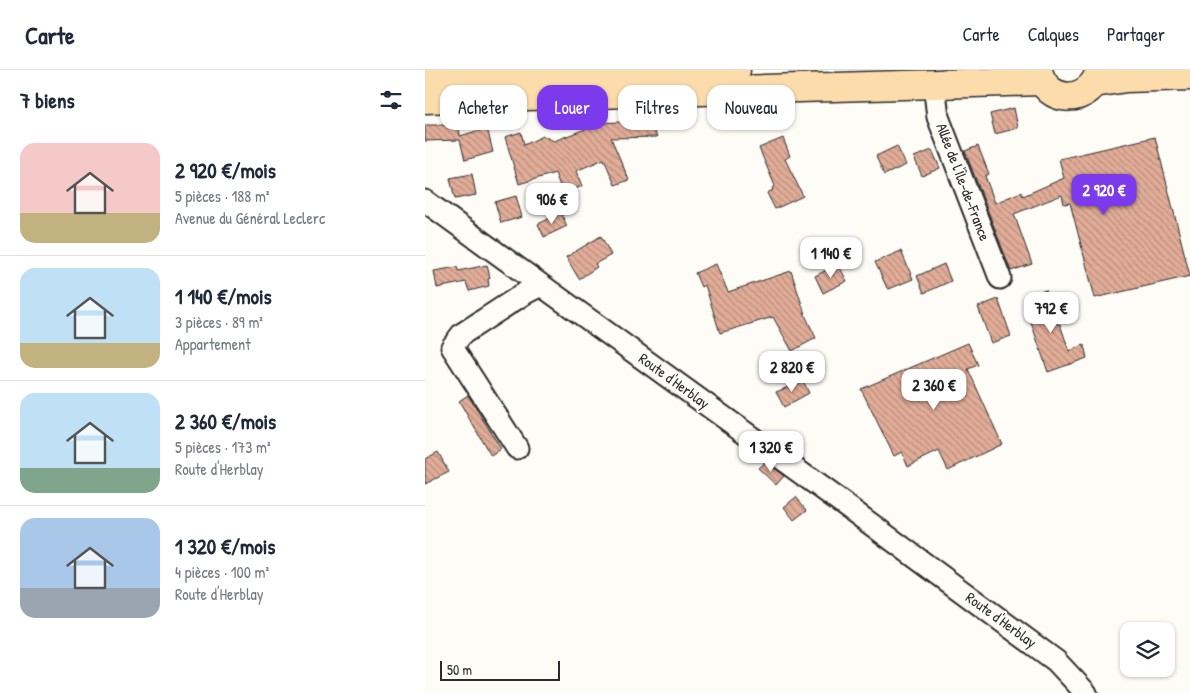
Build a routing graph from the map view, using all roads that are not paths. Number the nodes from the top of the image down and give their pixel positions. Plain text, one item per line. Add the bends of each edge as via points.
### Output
1 (736, 70) edge
2 (1040, 76) edge
3 (1190, 76) edge
4 (1097, 77) edge
5 (425, 79) edge
6 (934, 84) junction
7 (425, 99) edge
8 (425, 201) edge
9 (1000, 278) dead end
10 (541, 284) junction
11 (517, 448) dead end
12 (1086, 693) edge

1 - 5 main road
2 - 4 main road via 1051,91 1068,97 1080,95
2 - 6 main road
3 - 4 main road
6 - 7 main road
6 - 9 street, Allée de l'Île-de-France via 938,117
8 - 10 street, Route d'Herblay
10 - 11 street via 462,334 452,347
10 - 12 street, Route d'Herblay via 1056,661

